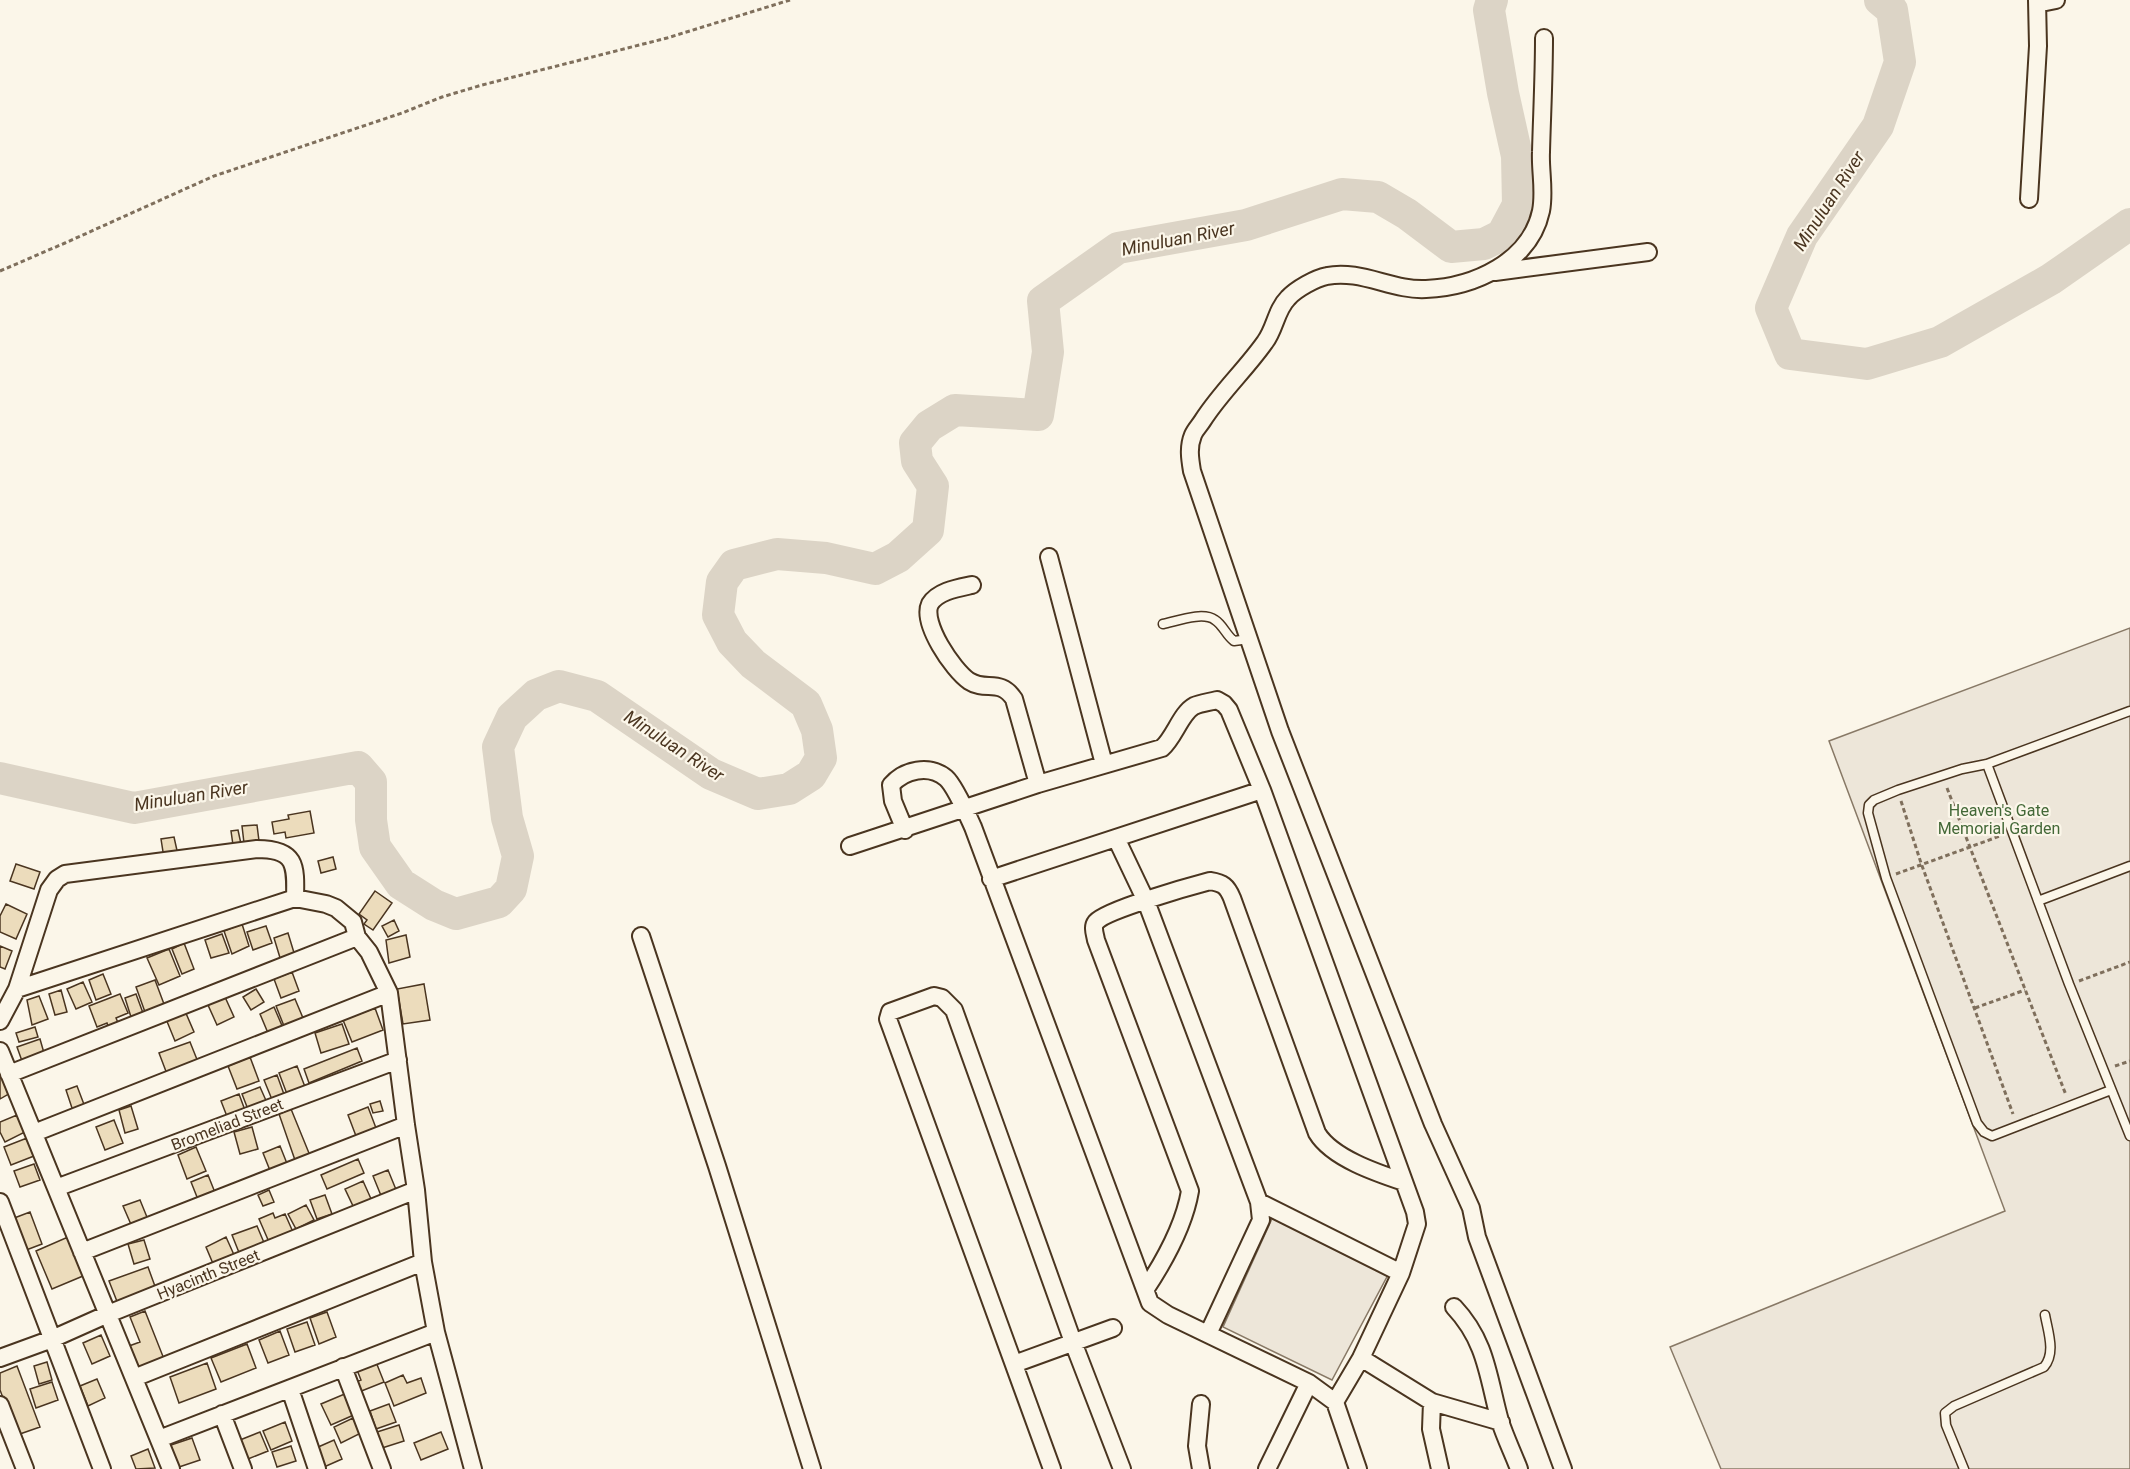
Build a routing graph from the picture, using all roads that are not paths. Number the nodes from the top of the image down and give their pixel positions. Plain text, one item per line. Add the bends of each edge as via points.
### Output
1 (2037, 0) edge
2 (2043, 0) edge
3 (2056, 0) edge
4 (1544, 38) dead end
5 (2029, 199) dead end
6 (1648, 252) dead end
7 (1494, 272) junction
8 (1049, 557) dead end
9 (972, 585) dead end
10 (1163, 624) dead end
11 (1249, 639) junction
12 (2130, 711) edge
13 (1104, 764) junction
14 (1987, 764) junction
15 (1038, 784) junction
16 (1262, 790) junction
17 (964, 808) junction
18 (905, 830) junction
19 (1116, 838) junction
20 (850, 846) dead end
21 (2130, 866) edge
22 (991, 879) junction
23 (295, 898) junction
24 (1146, 901) junction
25 (2038, 901) junction
26 (641, 936) dead end
27 (357, 937) junction
28 (17, 988) junction
29 (389, 993) junction
30 (0, 1021) edge
31 (0, 1051) edge
32 (398, 1060) junction
33 (9, 1074) junction
34 (2110, 1090) junction
35 (406, 1125) junction
36 (34, 1133) junction
37 (2130, 1136) edge
38 (1404, 1182) junction
39 (56, 1188) junction
40 (416, 1190) junction
41 (1259, 1202) junction
42 (0, 1203) edge
43 (82, 1252) junction
44 (423, 1262) junction
45 (1401, 1273) junction
46 (1145, 1290) junction
47 (1454, 1307) dead end
48 (108, 1314) junction
49 (2045, 1315) dead end
50 (1113, 1328) dead end
51 (436, 1332) junction
52 (1208, 1334) junction
53 (52, 1340) junction
54 (1073, 1342) junction
55 (0, 1358) edge
56 (1361, 1358) junction
57 (1014, 1364) junction
58 (343, 1367) junction
59 (134, 1378) junction
60 (1309, 1383) junction
61 (290, 1389) junction
62 (1335, 1402) junction
63 (1432, 1402) junction
64 (1201, 1404) dead end
65 (0, 1405) edge
66 (222, 1414) junction
67 (1501, 1422) junction
68 (159, 1439) junction
69 (25, 1469) edge
70 (102, 1469) edge
71 (171, 1469) edge
72 (243, 1469) edge
73 (317, 1469) edge
74 (382, 1469) edge
75 (473, 1469) edge
76 (812, 1469) edge
77 (1052, 1469) edge
78 (1122, 1469) edge
79 (1201, 1469) edge
80 (1267, 1469) edge
81 (1358, 1469) edge
82 (1440, 1469) edge
83 (1519, 1469) edge
84 (1563, 1469) edge
85 (1964, 1469) edge

1 - 5 street
2 - 3 street
4 - 7 street via 1541,212 1520,250
6 - 7 street
7 - 11 street via 1423,290 1345,275 1326,276 1288,297 1266,341 1210,408 1193,435 1189,451 1192,471
8 - 13 street
9 - 15 street via 937,597 927,614 943,651 969,681 1009,691
10 - 11 lane via 1211,617 1234,641
11 - 84 street via 1326,850 1433,1124 1471,1208 1477,1237
12 - 14 lane
13 - 15 street
13 - 16 street via 1162,748 1193,706 1217,700 1229,710
14 - 25 lane
14 - 34 lane via 1898,790 1874,800 1868,813 1886,878 1977,1123 1992,1136
15 - 17 street
16 - 19 street
16 - 38 street
17 - 18 street
17 - 18 street via 947,779 915,770 891,785
17 - 22 street
18 - 20 street
19 - 22 street
19 - 24 street
21 - 25 lane
22 - 46 street
23 - 27 street via 336,909 353,922
23 - 28 street
23 - 28 street via 296,870 288,857 270,849 65,874 49,890
24 - 38 street via 1210,881 1227,888 1317,1133 1342,1155
24 - 41 street
24 - 46 street via 1099,919 1094,928 1190,1191 1164,1260
25 - 34 lane
26 - 76 street
27 - 29 street
27 - 33 street
28 - 30 street
29 - 32 street
29 - 36 street
31 - 33 street
32 - 35 street
32 - 39 street, Bromeliad Street
33 - 36 street
34 - 37 lane
35 - 40 street
35 - 43 street
36 - 39 street
38 - 45 street via 1417,1224
39 - 43 street
40 - 44 street
40 - 48 street, Hyacinth Street
41 - 45 street
41 - 52 street via 1261,1220
42 - 53 street
43 - 48 street
44 - 51 street
44 - 59 street
45 - 56 street
46 - 52 street via 1157,1310
47 - 67 street via 1474,1333
48 - 53 street, Hyacinth Street
48 - 59 street
49 - 85 lane via 2051,1353 2044,1367 1945,1413
50 - 54 street
51 - 58 street
51 - 75 street
52 - 60 street
53 - 55 street, Hyacinth Street
53 - 70 street
54 - 57 street
54 - 57 street via 954,1010 934,996 890,1012 888,1019 907,1076
54 - 78 street
56 - 62 street
56 - 63 street
57 - 77 street
58 - 61 street
58 - 74 street
59 - 68 street
60 - 62 street
60 - 80 street
61 - 66 street
61 - 73 street
62 - 81 street
63 - 67 street
63 - 82 street via 1431,1429
64 - 79 street via 1197,1446
65 - 69 street
66 - 68 street
66 - 72 street
67 - 83 street
68 - 71 street

